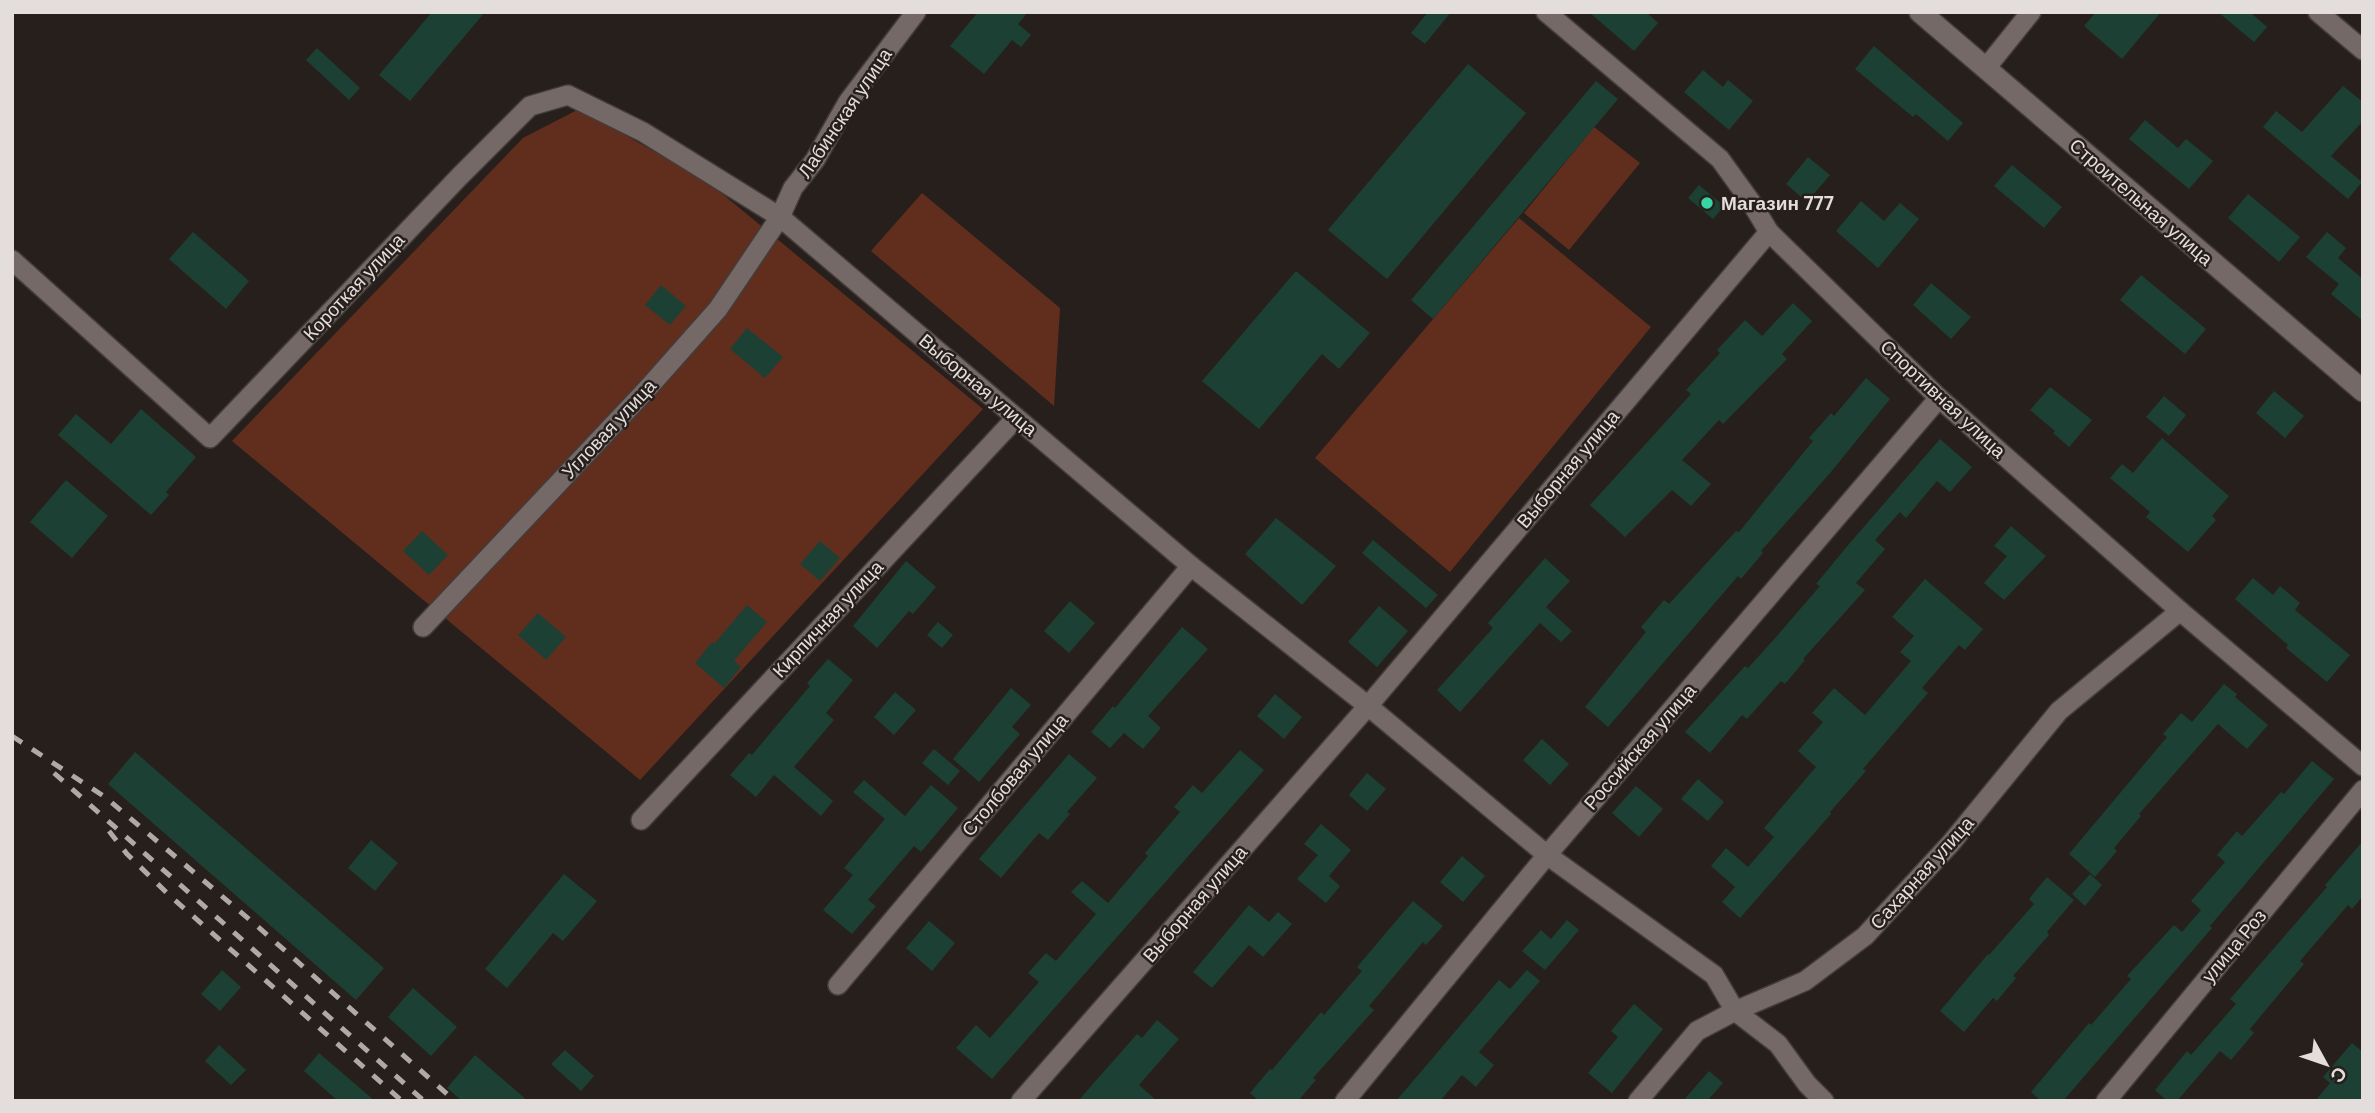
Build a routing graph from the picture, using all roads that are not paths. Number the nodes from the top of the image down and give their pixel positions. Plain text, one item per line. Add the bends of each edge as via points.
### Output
1 (916, 12) edge
2 (1546, 12) edge
3 (1920, 12) edge
4 (2031, 12) edge
5 (2318, 12) edge
6 (2363, 50) edge
7 (1986, 68) junction
8 (568, 95) joint
9 (780, 217) junction
10 (1769, 232) junction
11 (12, 260) edge
12 (2363, 391) edge
13 (1939, 398) junction
14 (1016, 418) junction
15 (1191, 566) junction
16 (2180, 611) junction
17 (423, 627) dead end
18 (1368, 706) junction
19 (2363, 766) edge
20 (2363, 790) edge
21 (641, 820) dead end
22 (1547, 855) junction
23 (838, 985) dead end
24 (1735, 1011) junction
25 (1021, 1101) edge
26 (1345, 1101) edge
27 (1638, 1101) edge
28 (1824, 1101) edge
29 (2106, 1101) edge

1 - 9 street, Лабинская улица via 848,102 793,188
2 - 10 street, Спортивная улица via 1720,159
3 - 7 street, Строительная улица
4 - 7 street
5 - 6 street
7 - 12 street, Строительная улица
8 - 9 street, Выборная улица via 643,132
8 - 11 street, Короткая улица via 530,106 210,438
9 - 14 street, Выборная улица
9 - 17 street, Угловая улица via 718,309
10 - 13 street, Спортивная улица
10 - 18 street, Выборная улица
13 - 16 street, Спортивная улица
13 - 22 street, Российская улица
14 - 15 street, Выборная улица
14 - 21 street, Кирпичная улица
15 - 18 street, Выборная улица
15 - 23 street, Столбовая улица
16 - 19 street, Спортивная улица
16 - 24 street, Сахарная улица via 2059,711 1951,843 1865,936 1805,981
18 - 22 street, Выборная улица
18 - 25 street, Выборная улица
20 - 29 street, улица Роз
22 - 24 street, Выборная улица via 1714,975
22 - 26 street, Российская улица
24 - 27 street, Сахарная улица via 1697,1031
24 - 28 street via 1778,1044

